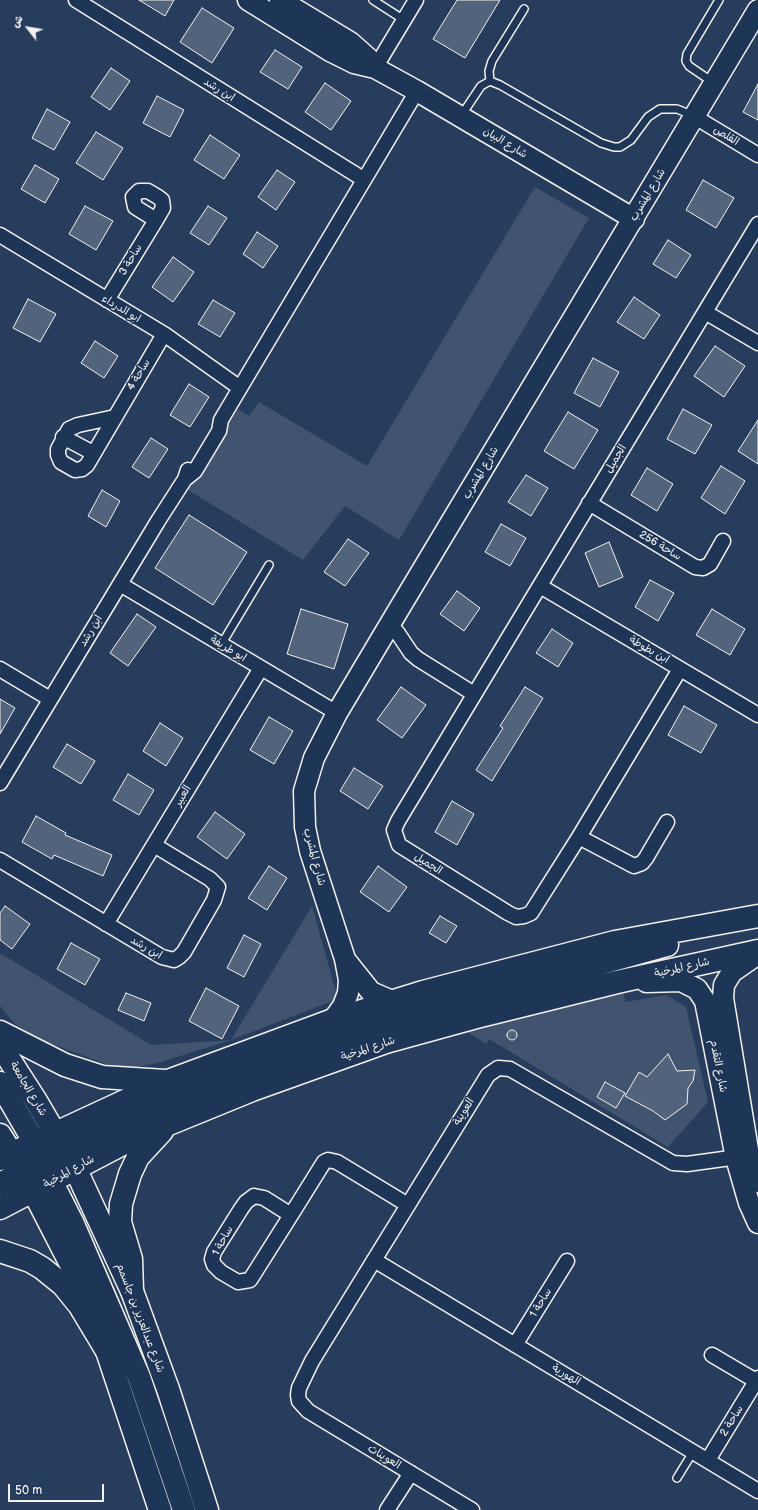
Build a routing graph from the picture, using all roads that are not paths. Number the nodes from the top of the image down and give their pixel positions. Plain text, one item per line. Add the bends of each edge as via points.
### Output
1 (76, 0) edge
2 (248, 0) edge
3 (280, 0) edge
4 (416, 0) edge
5 (719, 0) edge
6 (377, 1) edge
7 (524, 9) dead end
8 (758, 10) edge
9 (404, 20) junction
10 (375, 68) junction
11 (490, 82) junction
12 (714, 84) junction
13 (417, 91) junction
14 (461, 116) junction
15 (695, 117) junction
16 (758, 155) edge
17 (363, 179) junction
18 (634, 219) junction
19 (156, 220) dead end
20 (758, 224) edge
21 (0, 235) edge
22 (107, 300) junction
23 (705, 312) junction
24 (164, 334) junction
25 (758, 343) edge
26 (240, 388) junction
27 (115, 417) junction
28 (63, 437) junction
29 (93, 454) junction
30 (589, 503) junction
31 (723, 541) dead end
32 (269, 565) dead end
33 (120, 584) junction
34 (540, 586) junction
35 (390, 624) junction
36 (221, 645) junction
37 (261, 668) junction
38 (680, 668) junction
39 (0, 669) edge
40 (474, 694) junction
41 (50, 699) junction
42 (337, 713) junction
43 (758, 715) edge
44 (0, 783) edge
45 (667, 822) dead end
46 (579, 837) junction
47 (154, 845) junction
48 (0, 860) edge
49 (758, 916) edge
50 (106, 924) junction
51 (710, 924) junction
52 (758, 951) edge
53 (758, 954) edge
54 (345, 959) junction
55 (617, 982) junction
56 (392, 1001) junction
57 (333, 1020) junction
58 (0, 1032) edge
59 (0, 1045) edge
60 (168, 1081) junction
61 (0, 1083) edge
62 (168, 1125) junction
63 (0, 1135) edge
64 (6, 1157) edge
65 (743, 1157) junction
66 (47, 1162) junction
67 (0, 1184) edge
68 (758, 1190) edge
69 (408, 1205) junction
70 (0, 1208) edge
71 (291, 1215) junction
72 (758, 1223) edge
73 (0, 1251) edge
74 (374, 1260) junction
75 (566, 1261) dead end
76 (132, 1291) junction
77 (515, 1345) junction
78 (107, 1351) junction
79 (712, 1355) dead end
80 (757, 1380) edge
81 (299, 1401) joint
82 (693, 1452) junction
83 (708, 1460) junction
84 (411, 1473) junction
85 (676, 1478) dead end
86 (758, 1491) edge
87 (160, 1510) edge
88 (184, 1510) edge
89 (207, 1510) edge
90 (387, 1510) edge
91 (472, 1510) edge

1 - 17 street, ابن رشد
2 - 10 street, شارع البيان via 330,51 354,63
3 - 10 street, شارع البيان via 350,42
4 - 9 street
5 - 12 lane via 687,54 686,61
6 - 9 lane
7 - 11 lane via 492,61 489,71
8 - 12 street, شارع المشرب
9 - 10 street
10 - 13 street, شارع البيان
11 - 14 lane via 481,86
11 - 15 lane via 500,84 601,143 614,147 631,140 648,117 660,109 677,109
12 - 15 street, شارع المشرب
13 - 14 street, شارع البيان
13 - 17 street, ابن رشد
14 - 18 street, شارع البيان
15 - 16 street, القلص
15 - 18 street, شارع المشرب
17 - 26 street, ابن رشد
18 - 35 street, شارع المشرب
19 - 22 street, ساحة 3
20 - 23 street, الجميل
21 - 22 street, ابو الدرداء
22 - 24 street, ابو الدرداء
23 - 25 street
23 - 30 street, الجميل
24 - 26 street, ابو الدرداء
24 - 27 street, ساحة 4
26 - 33 street, ابن رشد via 195,471 185,479
27 - 28 street via 73,426
27 - 29 street, ساحة 4
28 - 29 street
28 - 29 street, ساحة 4 via 58,455 61,462 68,467 74,470 82,469
30 - 31 street, ساحة 256 via 695,567 703,568 710,564
30 - 34 street, الجميل
32 - 36 lane
33 - 36 street, ابو طريفة
33 - 41 street, ابن رشد
34 - 38 street, ابن بطوطة
34 - 40 street, الجميل
35 - 40 street via 418,659
35 - 42 street, شارع المشرب
36 - 37 street, ابو طريفة
37 - 42 street, ابو طريفة
37 - 47 street, العبير
38 - 43 street, ابن بطوطة
38 - 46 street, الجميل
39 - 41 street
40 - 46 street, الجميل via 398,821 394,830 399,845 516,917 531,913 538,905
41 - 44 street, ابن رشد
42 - 54 street, شارع المشرب via 308,774 304,791 304,809 310,851
45 - 46 street via 646,858 634,866
47 - 50 street, العبير
47 - 50 street, ابن رشد via 210,879 218,887 214,900 184,952 179,957 168,960
48 - 50 street, ابن رشد
49 - 51 main road, شارع المرخية
51 - 56 main road, شارع المرخية via 614,942
51 - 66 main road via 680,942 396,1020 262,1065 167,1102
52 - 55 main road, شارع المرخية
53 - 65 street, شارع التقدم via 732,972 723,990
54 - 56 street, شارع المشرب via 371,992
54 - 57 street, شارع المشرب via 349,980 348,993
55 - 62 main road, شارع المرخية via 386,1042 252,1090
55 - 65 street, شارع التقدم via 681,981 689,984 701,995 705,1001
56 - 57 main road, شارع المرخية
57 - 60 main road, شارع المرخية
58 - 60 main road via 64,1065 102,1077
59 - 66 main road, شارع الجامعة via 36,1101
60 - 66 main road, شارع المرخية
61 - 66 main road
62 - 66 main road, شارع المرخية via 132,1139
62 - 76 main road via 138,1157 121,1204 120,1222 130,1259
63 - 64 main road
64 - 66 main road, شارع المرخية
65 - 68 street, شارع التقدم
65 - 69 street, العوينة via 687,1164 673,1163 510,1069 498,1068 488,1075 478,1090
65 - 72 street, شارع التقدم via 749,1203
66 - 67 main road
66 - 70 main road, شارع المرخية
66 - 76 main road, شارع عبدالعزيز بن جاسمم
66 - 78 main road via 70,1259
66 - 88 main road via 139,1377
69 - 71 street, ساحة 1 via 337,1162 328,1160 324,1162
69 - 74 street, العوينة
71 - 71 street, ساحة 1 via 250,1280 232,1280 214,1265 214,1252 250,1199 259,1196
73 - 78 main road via 30,1261 63,1285 80,1306
74 - 77 street, الهورية
74 - 81 street, العوينة via 312,1361 299,1388
75 - 77 street, ساحة 1
76 - 89 main road, شارع عبدالعزيز بن جاسمم via 168,1389
77 - 82 street, الهورية
78 - 87 main road
79 - 80 street, ساحة 2
80 - 83 street, ساحة 2
81 - 84 street, العوينات via 308,1411
82 - 83 street, الهورية
82 - 85 lane
83 - 86 street, الهورية
84 - 90 street
84 - 91 street, العوينات

